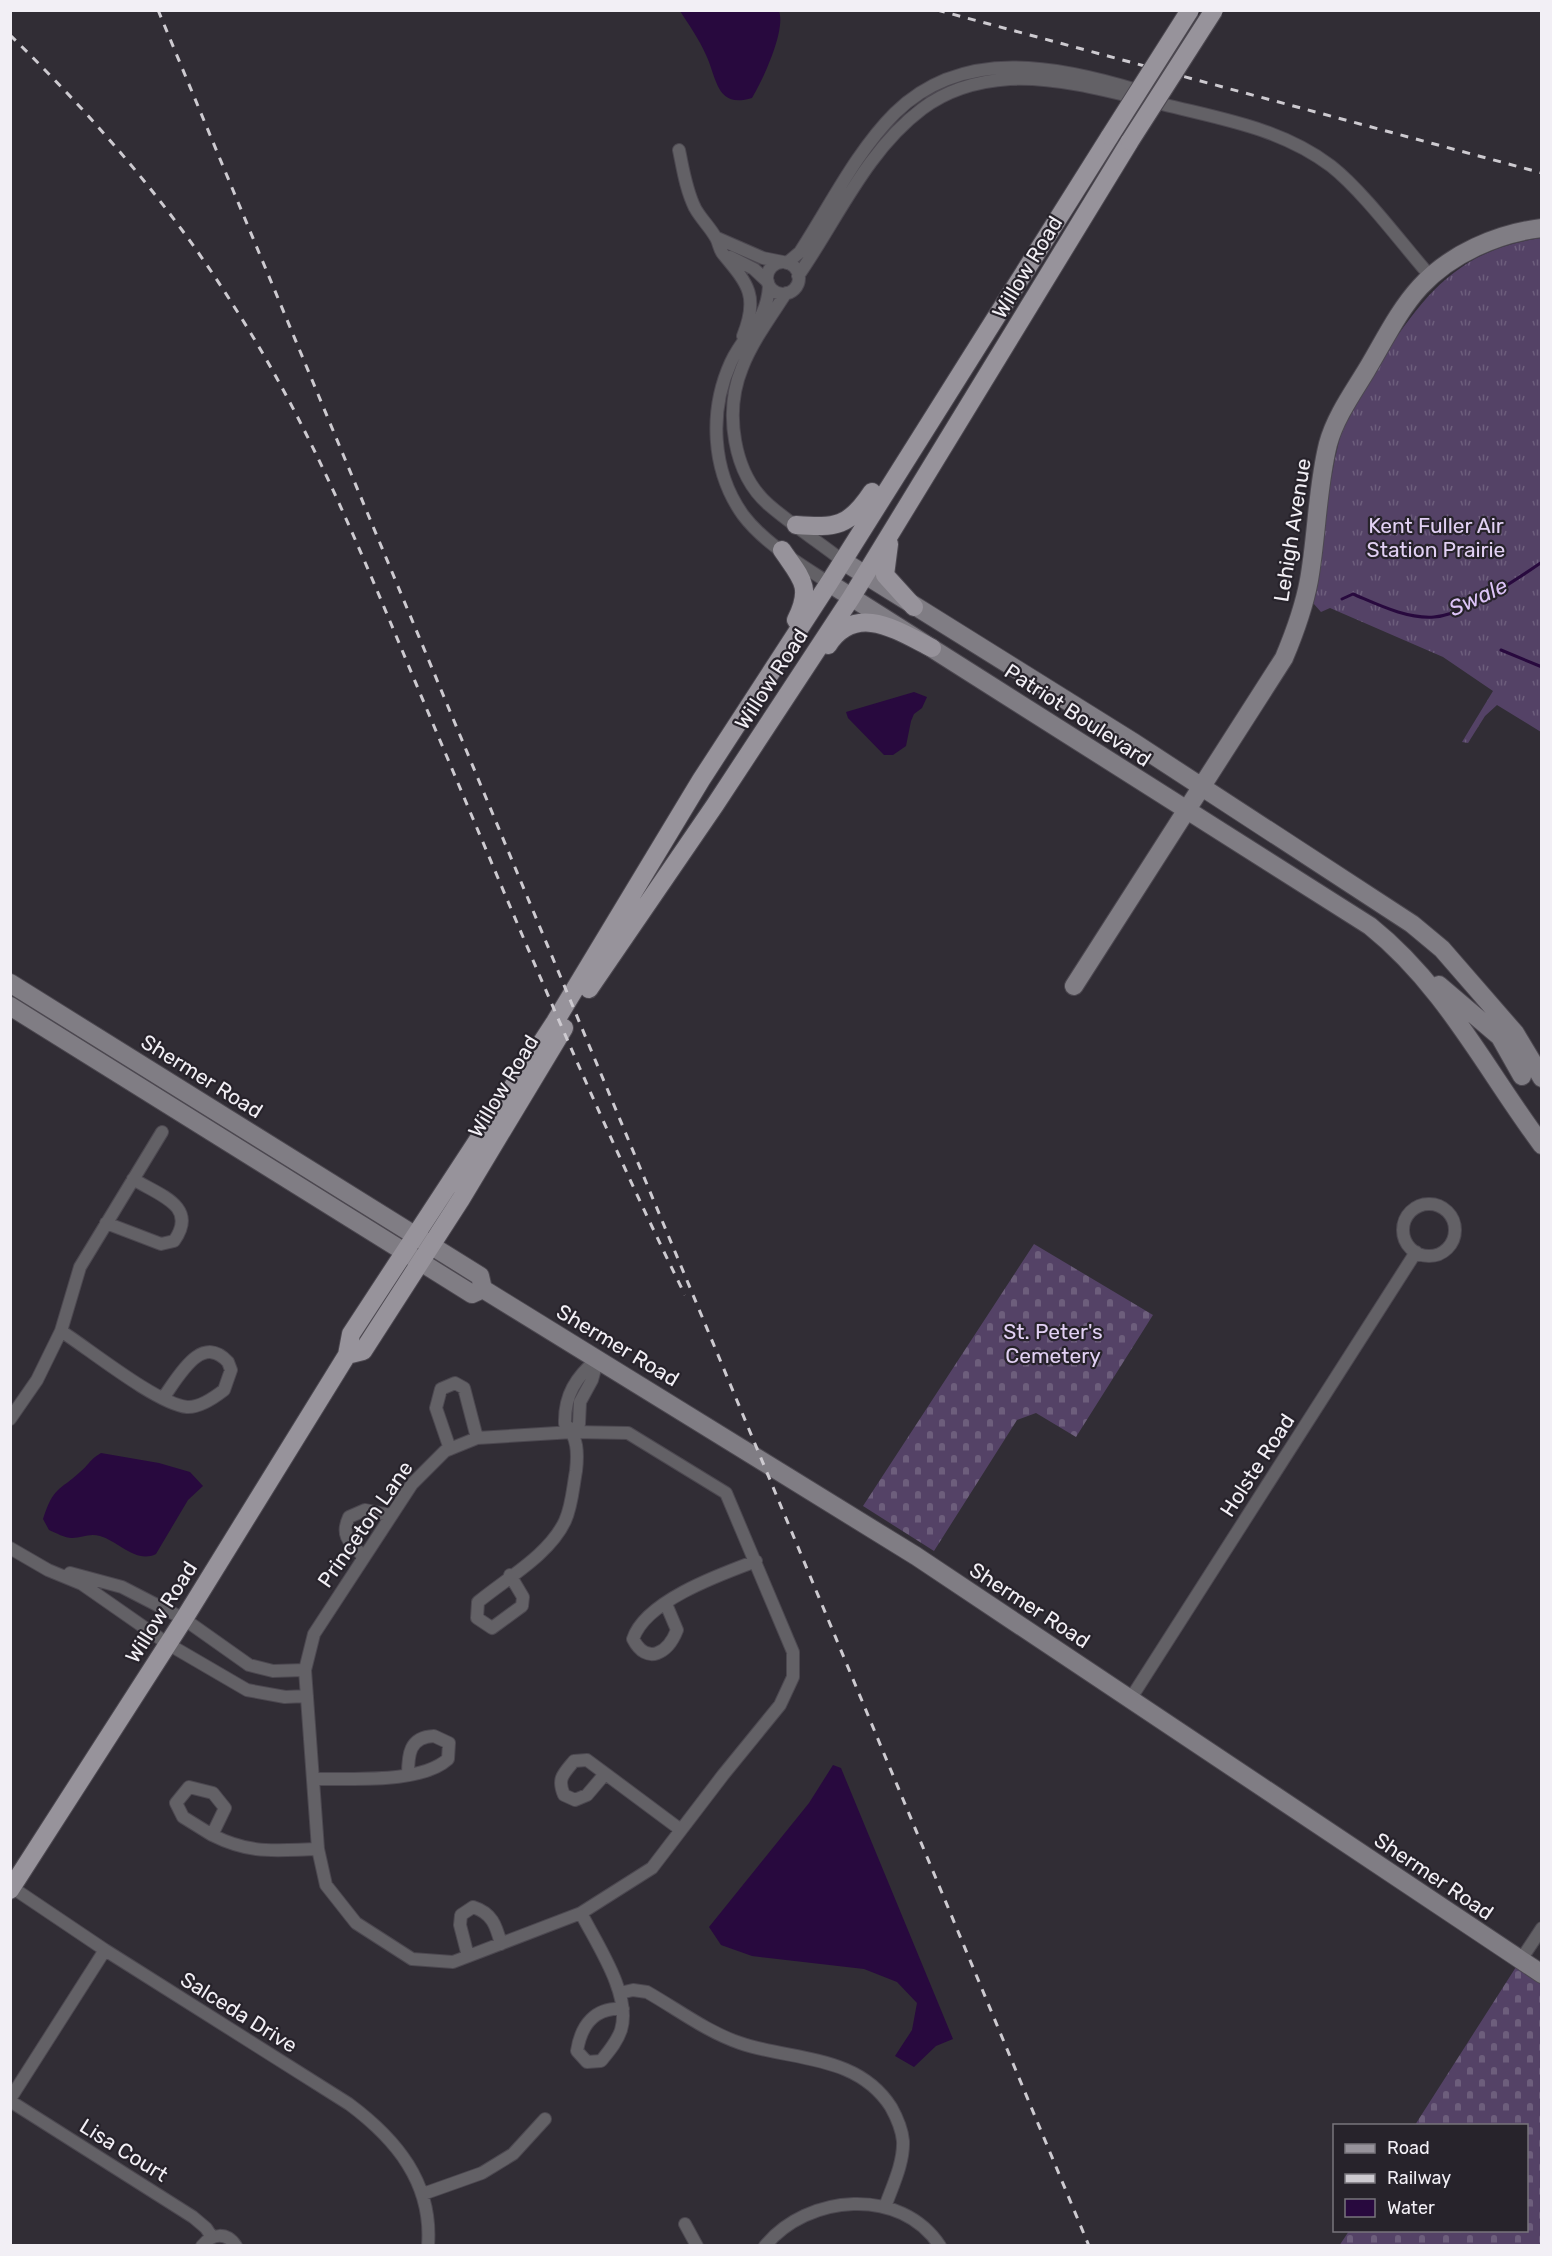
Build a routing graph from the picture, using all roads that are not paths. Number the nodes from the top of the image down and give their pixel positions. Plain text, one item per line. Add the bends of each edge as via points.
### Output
1 (1190, 10) edge
2 (1214, 10) edge
3 (1195, 110) junction
4 (679, 150) dead end
5 (1542, 228) edge
6 (717, 238) junction
7 (721, 252) junction
8 (785, 262) junction
9 (798, 276) junction
10 (1431, 277) junction
11 (769, 284) junction
12 (786, 293) junction
13 (737, 351) junction
14 (930, 423) junction
15 (899, 520) junction
16 (796, 525) junction
17 (782, 550) junction
18 (843, 561) junction
19 (865, 576) junction
20 (829, 583) junction
21 (851, 598) junction
22 (914, 607) junction
23 (932, 648) junction
24 (701, 780) junction
25 (1202, 787) junction
26 (715, 805) junction
27 (1186, 811) junction
28 (1414, 965) junction
29 (10, 983) edge
30 (1074, 986) dead end
31 (10, 1006) edge
32 (1533, 1074) edge
33 (1514, 1103) junction
34 (162, 1131) dead end
35 (1542, 1145) edge
36 (133, 1179) junction
37 (106, 1223) junction
38 (415, 1235) junction
39 (431, 1245) junction
40 (404, 1252) junction
41 (1416, 1252) junction
42 (420, 1262) junction
43 (483, 1289) junction
44 (61, 1331) junction
45 (347, 1355) junction
46 (598, 1358) junction
47 (164, 1398) junction
48 (10, 1419) edge
49 (573, 1432) junction
50 (477, 1438) junction
51 (450, 1449) junction
52 (390, 1515) junction
53 (10, 1548) edge
54 (363, 1556) junction
55 (756, 1561) junction
56 (60, 1575) junction
57 (510, 1575) dead end
58 (114, 1584) junction
59 (106, 1599) junction
60 (666, 1604) dead end
61 (184, 1619) junction
62 (168, 1644) junction
63 (305, 1670) junction
64 (307, 1696) junction
65 (1131, 1698) junction
66 (408, 1775) dead end
67 (604, 1775) dead end
68 (315, 1779) junction
69 (681, 1830) junction
70 (212, 1835) dead end
71 (318, 1849) junction
72 (11, 1888) edge
73 (580, 1913) junction
74 (1542, 1928) edge
75 (501, 1944) junction
76 (105, 1950) junction
77 (468, 1956) junction
78 (1520, 1961) junction
79 (1542, 1974) edge
80 (620, 1994) junction
81 (623, 2009) junction
82 (10, 2100) edge
83 (545, 2119) dead end
84 (423, 2194) junction
85 (885, 2207) junction
86 (685, 2224) dead end
87 (207, 2241) edge
88 (236, 2246) edge
89 (428, 2246) edge
90 (697, 2246) edge
91 (765, 2246) edge
92 (940, 2246) edge

1 - 14 main road, Willow Road, bridge
2 - 15 main road, Willow Road, bridge
3 - 8 street, Patriot Boulevard via 1125,86 1060,70 1018,66 976,70 937,86 897,112 862,155 800,252
3 - 9 street, Patriot Boulevard via 1042,80 992,81 958,90 921,110 894,133
3 - 10 street via 1255,127 1331,166
4 - 6 street via 694,206
5 - 10 main road, Lehigh Avenue via 1493,240
6 - 7 street
6 - 8 street via 762,258
7 - 11 street via 754,269
7 - 13 street via 738,269 750,293 752,309
8 - 9 street via 795,267
8 - 11 street, Patriot Boulevard via 770,268
9 - 12 street, Patriot Boulevard via 794,289
10 - 25 main road, Lehigh Avenue via 1392,327 1344,409 1329,443 1300,620 1284,658
11 - 12 street via 777,292
11 - 13 street, Patriot Boulevard via 768,305
12 - 16 street, Patriot Boulevard via 741,369 734,405 734,434 743,470 768,504
13 - 17 street, Patriot Boulevard via 718,401 718,454 743,515
14 - 16 main road via 903,442 859,512 826,527
14 - 18 main road, Willow Road
15 - 19 main road, Willow Road
15 - 22 main road via 887,549 885,575
16 - 18 street, Patriot Boulevard
17 - 20 street, Patriot Boulevard
17 - 24 main road via 804,582 802,608
18 - 19 main road, Patriot Boulevard
18 - 20 main road, Willow Road
19 - 21 main road, Willow Road
19 - 22 main road, Patriot Boulevard
20 - 21 main road, Patriot Boulevard
20 - 24 main road, Willow Road
21 - 23 main road, Patriot Boulevard
21 - 26 main road, Willow Road
22 - 25 main road, Patriot Boulevard
23 - 26 main road via 880,624 859,621 849,626 831,640 761,750
23 - 27 main road, Patriot Boulevard
24 - 38 main road, Willow Road via 566,1004
25 - 27 main road, Lehigh Avenue
25 - 32 main road, Patriot Boulevard via 1381,902 1442,949 1515,1033
26 - 39 main road, Willow Road via 623,936
27 - 28 main road, Patriot Boulevard via 1370,926
27 - 30 main road, Lehigh Avenue
28 - 32 main road via 1494,1030
28 - 33 main road, Patriot Boulevard via 1462,1025
29 - 38 main road, Shermer Road
31 - 40 main road, Shermer Road
32 - 33 main road
33 - 35 main road, Patriot Boulevard
34 - 36 street
36 - 37 street
36 - 37 street via 176,1206 184,1218 184,1228 174,1241 161,1245
37 - 44 street via 80,1267
38 - 39 main road, Shermer Road
38 - 40 main road, Willow Road
39 - 42 main road, Willow Road
39 - 43 main road, Shermer Road via 480,1276
40 - 42 main road, Shermer Road
40 - 45 main road, Willow Road via 351,1334
41 - 41 street via 1432,1256 1452,1243 1452,1219 1441,1207 1425,1204 1405,1219 1403,1236
41 - 65 street, Holste Road
42 - 43 main road, Shermer Road via 472,1294
42 - 45 main road, Willow Road via 363,1351
43 - 46 main road, Shermer Road
44 - 47 street
44 - 48 street via 38,1380
45 - 61 main road, Willow Road
46 - 49 street via 580,1402 579,1424
46 - 65 main road, Shermer Road via 901,1546
47 - 47 street via 188,1407 217,1396 229,1380 228,1362 212,1352 202,1352 193,1358
49 - 50 street, Princeton Lane
49 - 55 street, Princeton Lane via 628,1433 726,1493
49 - 57 street via 577,1459 565,1520 552,1543
50 - 51 street, Princeton Lane
50 - 51 street via 464,1388 455,1383 441,1389 436,1408
51 - 52 street, Princeton Lane via 412,1484
52 - 54 street, Princeton Lane
52 - 54 street via 365,1510 349,1517 345,1538
53 - 56 street
54 - 63 street, Princeton Lane via 314,1634
55 - 60 street via 696,1584
55 - 69 street, Princeton Lane via 792,1652 793,1677 780,1705
56 - 58 street via 74,1573
56 - 59 street
58 - 59 street
58 - 61 street
59 - 62 street
61 - 62 main road, Willow Road
61 - 63 street via 249,1665 273,1671
62 - 64 street via 247,1690 285,1697
62 - 72 main road, Willow Road
63 - 64 street, Princeton Lane
64 - 68 street, Princeton Lane
65 - 78 main road, Shermer Road
66 - 68 street
67 - 69 street
68 - 71 street, Princeton Lane
69 - 73 street, Princeton Lane via 652,1868
70 - 71 street via 251,1851
71 - 77 street, Princeton Lane via 326,1885 356,1923 412,1959 453,1962
72 - 76 street, Salceda Drive
73 - 75 street, Princeton Lane
73 - 80 street
74 - 78 street
75 - 77 street, Princeton Lane
75 - 77 street via 486,1911 473,1907 461,1915
76 - 82 street
76 - 84 street, Salceda Drive via 349,2104 379,2127 407,2160
78 - 79 main road, Shermer Road
80 - 81 street
80 - 85 street via 633,1990 647,1992 736,2042 837,2066 862,2076 881,2092 896,2115 903,2141 898,2171
81 - 81 street via 621,2029 613,2046 601,2061 587,2062 577,2051 588,2021 600,2011
82 - 87 street, Lisa Court via 194,2217 206,2228
83 - 84 street via 513,2154 482,2173
84 - 89 street, Salceda Drive
85 - 91 street via 831,2205 803,2217
85 - 92 street via 920,2225
86 - 90 street
87 - 88 street, Lisa Court via 225,2236

